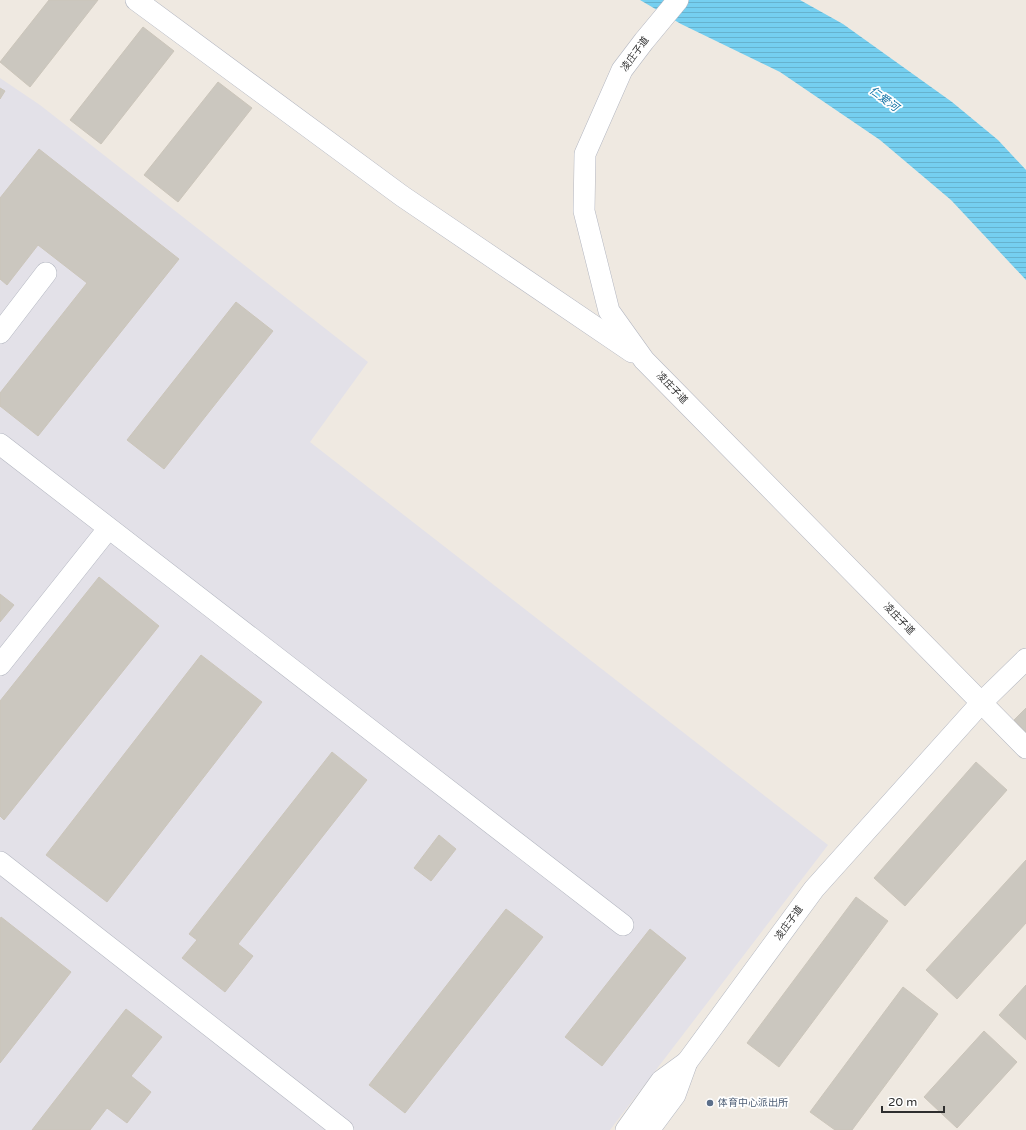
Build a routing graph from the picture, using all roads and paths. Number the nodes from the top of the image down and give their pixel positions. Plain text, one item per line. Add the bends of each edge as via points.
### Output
1 (136, 0) edge
2 (678, 0) edge
3 (46, 273) dead end
4 (0, 333) edge
5 (644, 360) junction
6 (0, 444) edge
7 (108, 529) junction
8 (1026, 659) edge
9 (0, 665) edge
10 (981, 703) junction
11 (1026, 748) edge
12 (0, 862) edge
13 (623, 925) dead end
14 (687, 1062) junction
15 (343, 1130) edge
16 (626, 1130) edge
17 (649, 1130) edge

1 - 5 street via 402,196
2 - 5 street, 凌庄子道 via 622,70 585,154 584,211 609,311
3 - 4 street
5 - 10 street, 凌庄子道
6 - 7 street
7 - 9 street
7 - 13 street
8 - 10 street
10 - 11 street, 凌庄子道
10 - 14 street, 凌庄子道 via 814,889
12 - 15 street
14 - 16 street, 凌庄子道 via 661,1081
14 - 17 street, 凌庄子道 via 675,1095

